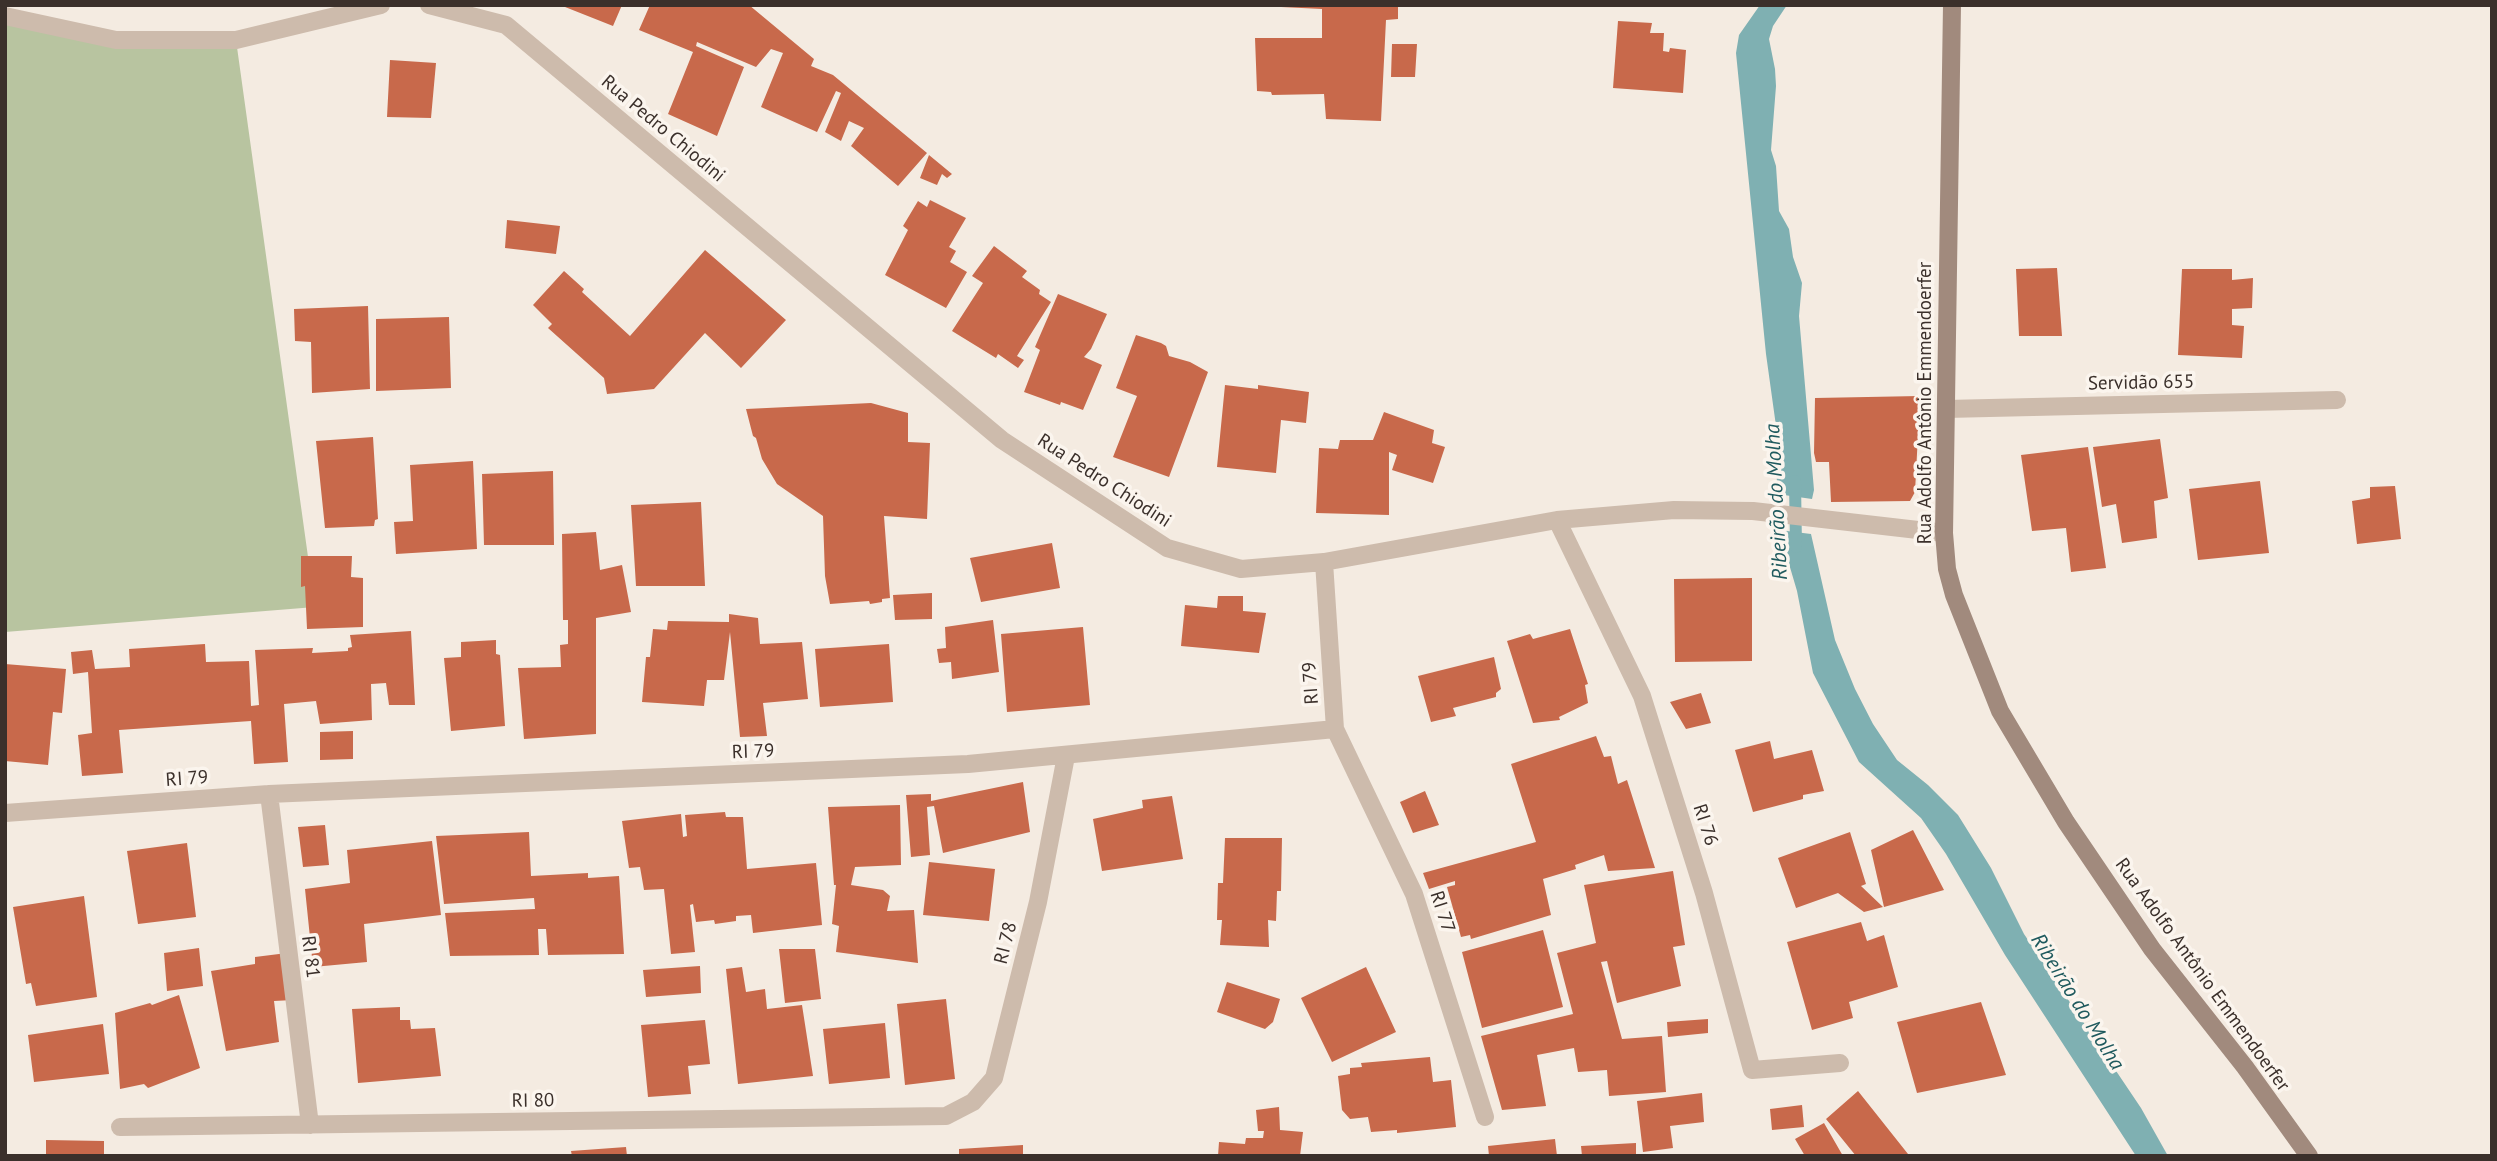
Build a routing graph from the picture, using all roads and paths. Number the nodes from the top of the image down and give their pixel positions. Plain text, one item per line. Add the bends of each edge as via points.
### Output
1 (381, 5) edge
2 (429, 5) edge
3 (1952, 5) edge
4 (5, 16) edge
5 (2337, 400) dead end
6 (1946, 408) junction
7 (1557, 520) junction
8 (1944, 533) junction
9 (1324, 562) junction
10 (1335, 729) junction
11 (1066, 755) junction
12 (269, 794) junction
13 (5, 813) edge
14 (1840, 1063) dead end
15 (946, 1116) joint
16 (1485, 1117) dead end
17 (310, 1125) junction
18 (120, 1127) dead end
19 (2309, 1156) edge

1 - 4 street via 236,40 116,40
2 - 9 street, Rua Pedro Chiodini via 506,25 1002,440 1167,548 1241,569
3 - 6 street, Rua Adolfo Antônio Emmendoerfer
5 - 6 street, Servidão 655
6 - 8 street, Rua Adolfo Antônio Emmendoerfer
7 - 8 street, Rua Pedro Chiodini via 1674,510 1753,511
7 - 9 street, Rua Pedro Chiodini
7 - 14 street, RI 76 via 1642,696 1704,893 1752,1070
8 - 19 street, Rua Adolfo Antônio Emmendoerfer via 1954,595 2000,711 2066,822 2152,949
9 - 10 street, RI 79
10 - 11 street, RI 79
10 - 16 street, RI 77 via 1414,894
11 - 12 street, RI 79 via 955,765
11 - 15 street, RI 78 via 1038,902 994,1078 973,1102
12 - 13 street, RI 79
12 - 17 street, RI 81
15 - 17 street, RI 80
17 - 18 street, RI 80

